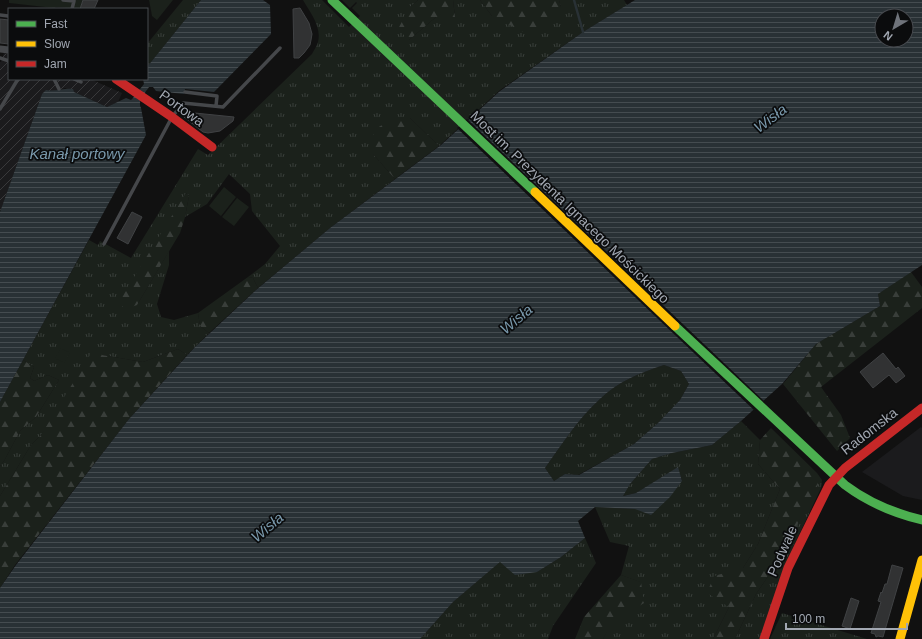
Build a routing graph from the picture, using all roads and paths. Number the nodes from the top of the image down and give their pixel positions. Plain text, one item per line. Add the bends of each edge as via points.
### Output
1 (63, 0) edge
2 (332, 0) edge
3 (74, 1) edge
4 (0, 15) edge
5 (8, 16) dead end
6 (280, 48) dead end
7 (17, 80) edge
8 (54, 80) edge
9 (76, 80) edge
10 (117, 80) edge
11 (81, 82) dead end
12 (59, 89) dead end
13 (185, 92) dead end
14 (216, 106) junction
15 (0, 109) edge
16 (172, 117) junction
17 (212, 147) dead end
18 (104, 244) dead end
19 (922, 408) edge
20 (835, 477) junction
21 (922, 520) edge
22 (922, 560) edge
23 (764, 639) edge
24 (900, 639) edge

1 - 3 lane
2 - 20 main road, Most im. Prezydenta Ignacego Mościckiego
4 - 5 lane
6 - 14 lane via 223,107
7 - 15 lane
8 - 12 lane
9 - 11 lane
10 - 16 main road, Portowa
13 - 14 lane via 217,96
14 - 16 lane via 183,103
16 - 17 main road, Portowa
16 - 18 lane
19 - 20 main road, Radomska
20 - 21 main road via 874,505
20 - 23 main road, Podwale via 828,486 788,568
22 - 24 main road

